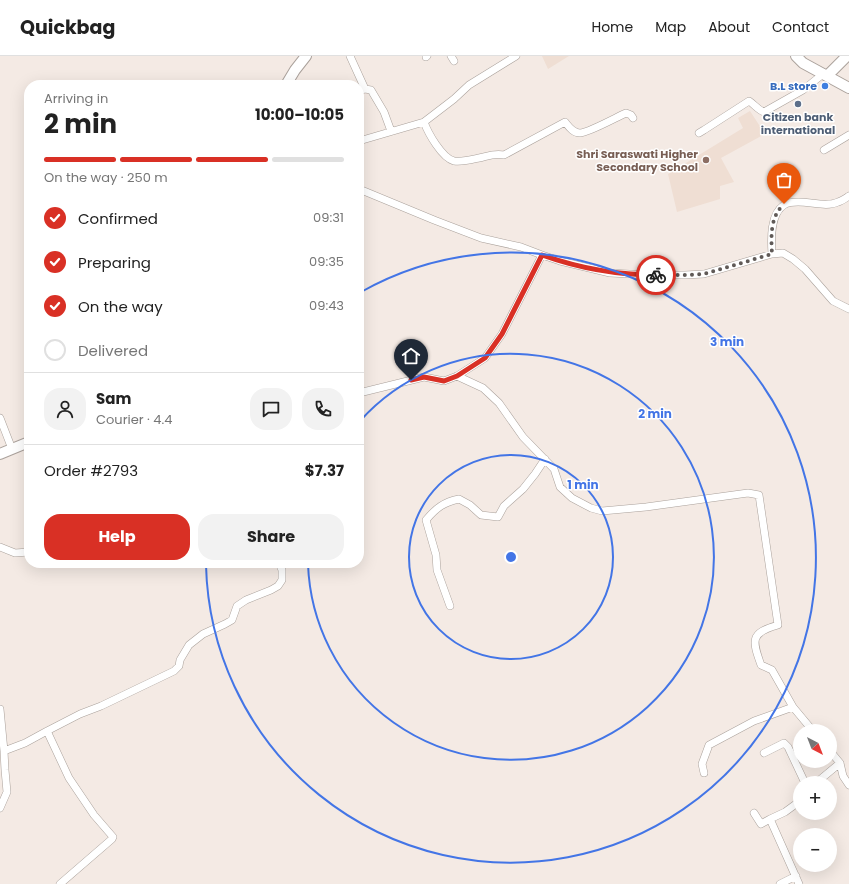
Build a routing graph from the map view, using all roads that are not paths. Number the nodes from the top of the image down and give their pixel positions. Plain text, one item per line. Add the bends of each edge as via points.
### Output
1 (306, 56) edge
2 (350, 56) edge
3 (516, 56) edge
4 (796, 56) edge
5 (847, 56) edge
6 (825, 75) junction
7 (289, 80) edge
8 (358, 80) edge
9 (849, 88) edge
10 (364, 90) edge
11 (633, 118) dead end
12 (424, 122) junction
13 (391, 131) junction
14 (699, 133) dead end
15 (849, 135) edge
16 (364, 139) edge
17 (824, 150) dead end
18 (364, 191) edge
19 (849, 196) edge
20 (772, 254) junction
21 (542, 255) junction
22 (849, 309) edge
23 (457, 376) junction
24 (364, 392) edge
25 (0, 418) edge
26 (24, 444) edge
27 (12, 449) junction
28 (0, 454) edge
29 (545, 460) junction
30 (0, 547) edge
31 (24, 552) edge
32 (281, 568) edge
33 (450, 606) dead end
34 (793, 707) junction
35 (0, 709) edge
36 (807, 724) edge
37 (47, 731) junction
38 (4, 751) junction
39 (764, 752) dead end
40 (837, 759) edge
41 (840, 763) junction
42 (704, 773) dead end
43 (802, 776) edge
44 (824, 776) edge
45 (849, 786) edge
46 (793, 806) edge
47 (0, 808) edge
48 (754, 813) dead end
49 (770, 819) junction
50 (796, 876) junction
51 (60, 884) edge
52 (780, 884) edge
53 (799, 884) edge

1 - 7 street
2 - 8 street
3 - 12 street via 469,85
4 - 6 street via 803,63
5 - 6 street
6 - 9 street
6 - 14 street via 764,112 749,101
10 - 13 street via 371,90 384,112
11 - 12 street via 626,113 589,131 579,133 572,131 565,122 504,155 496,153 465,162 452,160 441,151 428,133
12 - 13 street
13 - 16 street
15 - 17 street
18 - 21 street via 481,238 521,247
19 - 20 street via 838,203 784,204 774,217
20 - 21 street via 704,274 685,275 610,273
20 - 22 street via 783,254 793,259 833,300
21 - 23 street via 502,334 485,358
23 - 24 street via 444,381 424,377
23 - 29 street via 483,388 499,403 523,437
25 - 27 street
26 - 27 street
27 - 28 street
29 - 33 street via 523,489 504,506 498,517 481,514 459,498 448,501 433,511 426,520 436,555 437,570
29 - 34 street via 554,469 560,487 572,498 602,511 646,508 748,493 759,495 778,625 758,634 755,649 761,665 772,670
30 - 31 street via 15,553
32 - 37 street via 282,580 278,586 246,600 237,606 232,620 189,644 174,671
34 - 36 street
34 - 42 street via 754,721 709,745 702,764
35 - 38 street
37 - 38 street
37 - 51 street via 69,778 112,837
38 - 47 street via 7,792
39 - 43 street via 784,743
40 - 41 street
41 - 44 street
41 - 45 street
46 - 49 street
48 - 49 street via 761,824
49 - 50 street
50 - 52 street
50 - 53 street

